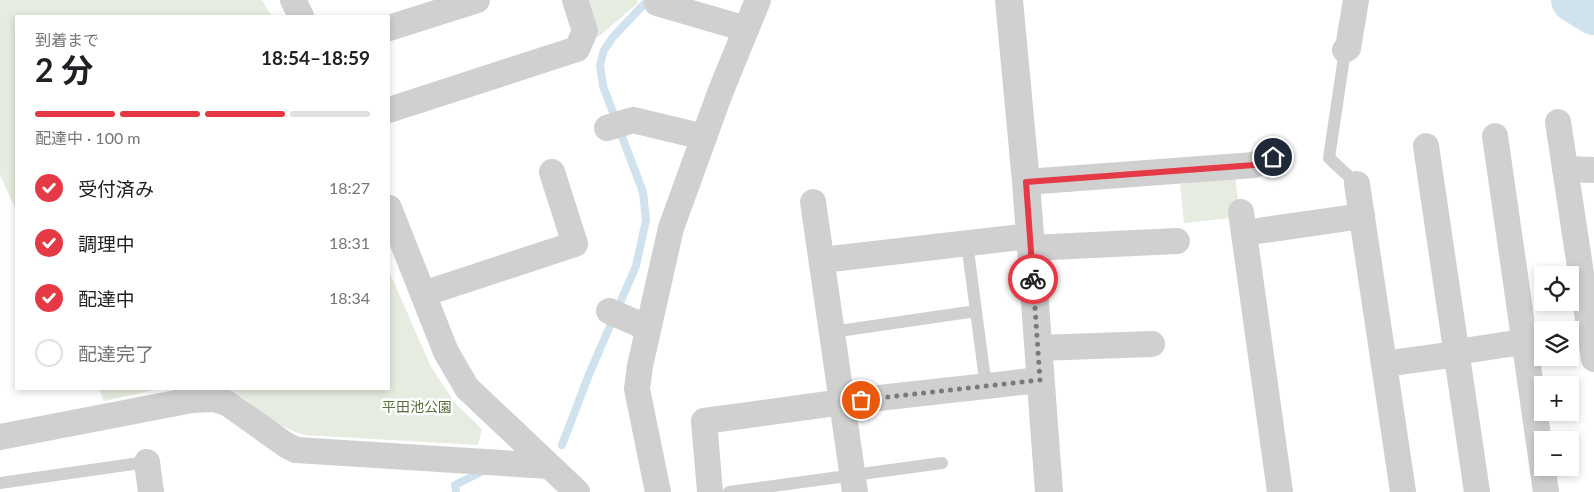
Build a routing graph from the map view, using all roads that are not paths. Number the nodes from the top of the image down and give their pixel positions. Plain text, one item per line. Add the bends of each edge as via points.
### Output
1 (293, 0) edge
2 (477, 0) edge
3 (576, 0) edge
4 (758, 0) edge
5 (1009, 0) edge
6 (1356, 0) edge
7 (657, 3) dead end
8 (300, 15) edge
9 (390, 28) edge
10 (746, 29) junction
11 (1345, 50) joint
12 (390, 110) edge
13 (1558, 122) dead end
14 (607, 128) dead end
15 (1495, 136) dead end
16 (704, 137) junction
17 (1426, 146) dead end
18 (1273, 157) dead end
19 (1565, 169) junction
20 (1594, 170) edge
21 (552, 172) dead end
22 (1026, 182) junction
23 (1357, 184) joint
24 (813, 202) dead end
25 (390, 211) edge
26 (1362, 216) junction
27 (1177, 241) dead end
28 (1030, 242) junction
29 (967, 243) junction
30 (822, 260) junction
31 (423, 294) junction
32 (976, 311) junction
33 (832, 332) junction
34 (1585, 333) edge
35 (1533, 340) edge
36 (1152, 344) dead end
37 (1038, 348) junction
38 (1457, 353) junction
39 (1594, 360) edge
40 (1384, 364) junction
41 (1040, 380) junction
42 (986, 387) junction
43 (843, 402) junction
44 (0, 437) edge
45 (147, 462) joint
46 (942, 463) dead end
47 (549, 466) junction
48 (0, 483) edge
49 (854, 484) edge
50 (151, 492) edge
51 (577, 492) edge
52 (658, 492) edge
53 (710, 492) edge
54 (730, 492) edge
55 (1048, 492) edge
56 (1280, 492) edge
57 (1403, 492) edge
58 (1477, 492) edge
59 (1546, 492) edge

1 - 8 street
2 - 9 street
3 - 12 street via 585,31 578,50
4 - 10 street
5 - 22 street
6 - 11 street via 1348,48
7 - 10 street
10 - 16 street
11 - 23 lane via 1329,158
13 - 19 street
14 - 16 street via 633,120
15 - 35 street
16 - 52 street via 671,228 629,320 637,389
17 - 38 street
18 - 22 street via 1254,165
19 - 20 street
19 - 34 street
21 - 31 street via 575,244
22 - 28 street
23 - 26 street
24 - 30 street
25 - 31 street
26 - 40 street
26 - 56 street via 1243,222
27 - 28 street
28 - 29 street
28 - 37 street
29 - 30 street
29 - 32 lane
30 - 33 street
31 - 47 street via 446,352 467,388
32 - 33 lane
32 - 42 lane
33 - 43 street
34 - 39 street
35 - 38 street
35 - 59 street
36 - 37 street
37 - 41 street
38 - 40 street
38 - 58 street
40 - 57 street
41 - 42 street
41 - 55 street
42 - 43 street
43 - 49 street
43 - 53 street via 704,420
44 - 47 street via 192,400 214,399 227,403 296,450
45 - 48 lane
45 - 50 street
46 - 49 lane
47 - 51 street
49 - 54 lane

